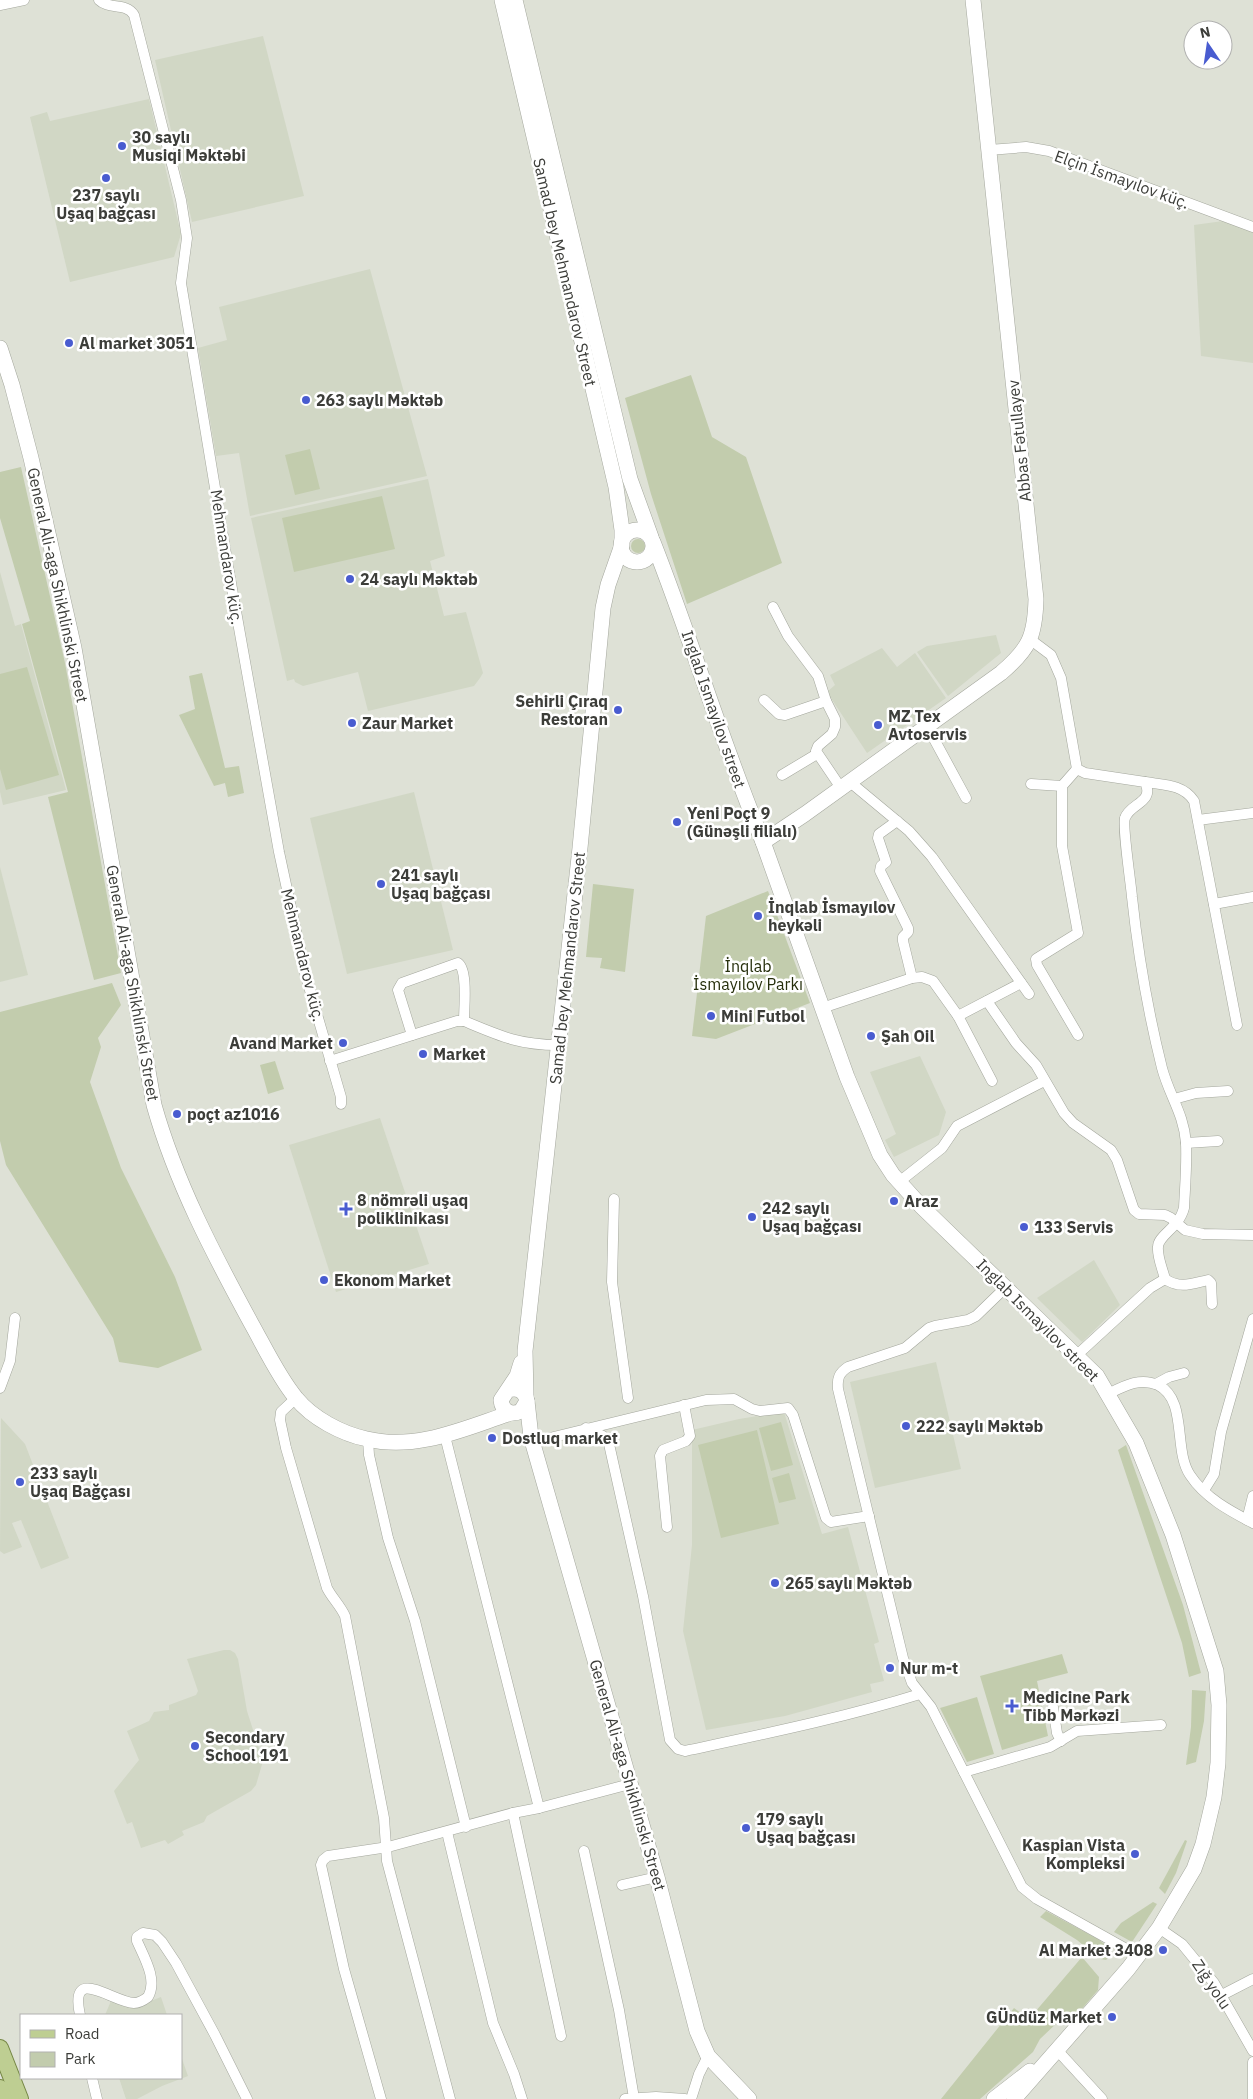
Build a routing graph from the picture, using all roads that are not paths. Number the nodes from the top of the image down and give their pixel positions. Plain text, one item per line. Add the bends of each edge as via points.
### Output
1 (24, 0) edge
2 (99, 0) edge
3 (502, 0) edge
4 (516, 0) edge
5 (973, 0) edge
6 (0, 5) edge
7 (989, 150) junction
8 (1253, 227) edge
9 (0, 348) edge
10 (652, 540) junction
11 (622, 545) junction
12 (639, 562) junction
13 (608, 584) junction
14 (672, 591) junction
15 (774, 607) dead end
16 (1031, 640) junction
17 (764, 700) dead end
18 (826, 701) junction
19 (927, 726) junction
20 (817, 754) junction
21 (1077, 769) junction
22 (782, 775) dead end
23 (1145, 782) junction
24 (1031, 784) dead end
25 (845, 785) junction
26 (1062, 786) junction
27 (966, 798) dead end
28 (1253, 813) edge
29 (1198, 820) junction
30 (897, 821) junction
31 (763, 842) junction
32 (1253, 897) edge
33 (1214, 904) junction
34 (912, 978) junction
35 (1021, 983) junction
36 (1029, 994) dead end
37 (987, 1001) junction
38 (822, 1008) junction
39 (958, 1016) junction
40 (464, 1021) junction
41 (1237, 1025) dead end
42 (412, 1035) junction
43 (1078, 1035) dead end
44 (558, 1045) junction
45 (330, 1062) junction
46 (992, 1081) dead end
47 (1044, 1081) junction
48 (1228, 1091) dead end
49 (1174, 1099) junction
50 (341, 1104) dead end
51 (1218, 1141) dead end
52 (1186, 1143) junction
53 (899, 1182) junction
54 (614, 1199) dead end
55 (1177, 1224) junction
56 (1253, 1235) edge
57 (1165, 1279) junction
58 (1006, 1287) junction
59 (1212, 1304) dead end
60 (15, 1318) dead end
61 (1253, 1319) edge
62 (525, 1352) junction
63 (1077, 1355) junction
64 (1184, 1373) dead end
65 (1156, 1384) junction
66 (0, 1388) edge
67 (505, 1393) junction
68 (1108, 1394) junction
69 (296, 1398) junction
70 (628, 1398) dead end
71 (526, 1399) junction
72 (684, 1405) junction
73 (512, 1413) junction
74 (478, 1424) junction
75 (586, 1428) junction
76 (444, 1436) junction
77 (368, 1440) junction
78 (532, 1440) junction
79 (1204, 1490) junction
80 (1253, 1496) edge
81 (869, 1516) junction
82 (1250, 1522) edge
83 (667, 1527) dead end
84 (920, 1694) junction
85 (1052, 1707) dead end
86 (1161, 1725) dead end
87 (1061, 1741) junction
88 (964, 1772) junction
89 (630, 1784) junction
90 (539, 1808) junction
91 (513, 1813) junction
92 (466, 1827) junction
93 (447, 1832) junction
94 (388, 1848) junction
95 (584, 1851) dead end
96 (657, 1876) junction
97 (622, 1885) dead end
98 (1159, 1928) junction
99 (1139, 1956) junction
100 (1253, 1979) edge
101 (1222, 1995) junction
102 (80, 2014) edge
103 (561, 2036) dead end
104 (0, 2048) edge
105 (1057, 2050) junction
106 (1253, 2052) edge
107 (708, 2056) junction
108 (1253, 2062) edge
109 (92, 2079) edge
110 (0, 2088) edge
111 (630, 2098) edge
112 (4, 2099) edge
113 (20, 2099) edge
114 (97, 2099) edge
115 (247, 2099) edge
116 (381, 2099) edge
117 (450, 2099) edge
118 (522, 2099) edge
119 (685, 2099) edge
120 (691, 2099) edge
121 (749, 2099) edge
122 (994, 2099) edge
123 (1014, 2099) edge
124 (1102, 2099) edge
125 (1253, 2099) edge

1 - 6 street
2 - 45 street, Mehmandarov küç. via 104,5 130,10 134,14 181,200 187,238 181,284 229,572 279,852
3 - 11 main road, Samad bey Mehmandarov Street via 616,487
4 - 10 main road, Samad bey Mehmandarov Street via 630,479
5 - 7 main road, Abbas Fətullayev
7 - 8 street, Elçin İsmayılov küç. via 1026,147 1049,152
7 - 16 main road, Abbas Fətullayev via 1036,600
9 - 69 main road, General Ali-aga Shikhlinski Street via 31,458 74,648 160,1127 197,1220
10 - 11 main road via 644,531 634,530 625,536
10 - 12 main road via 652,553
10 - 14 main road, Samad bey Mehmandarov Street
11 - 12 main road via 625,555
11 - 13 main road, Samad bey Mehmandarov Street
12 - 13 main road via 624,568
12 - 14 main road via 654,568
13 - 44 main road, Samad bey Mehmandarov Street
14 - 31 main road, Inglab Ismayilov street
15 - 18 street via 788,636 818,676
16 - 19 main road, Abbas Fətullayev via 1022,654 1001,673
16 - 21 street via 1051,655 1061,678
17 - 18 street via 785,715
18 - 20 street via 832,710 835,727 818,746
19 - 25 main road, Abbas Fətullayev
19 - 27 street
20 - 22 street
20 - 25 street
21 - 23 street
21 - 26 street
23 - 29 street via 1178,787 1190,795
23 - 49 street via 1147,794 1124,818 1138,952 1162,1069
24 - 26 street
25 - 30 street
25 - 31 main road, Abbas Fətullayev
26 - 43 street via 1062,846 1078,933 1036,959
28 - 29 street
29 - 33 street
30 - 34 street via 879,834 886,862 880,870 908,928 903,940
30 - 35 street via 932,857
31 - 38 main road, Inglab Ismayilov street
32 - 33 street
33 - 41 street
34 - 38 street
34 - 39 street via 933,981
35 - 36 street
35 - 37 street
37 - 39 street
37 - 47 street via 1011,1037 1036,1064
38 - 53 main road, Inglab Ismayilov street via 873,1140
39 - 46 street
40 - 42 street
40 - 42 street via 464,975 458,963 402,983 398,990
40 - 44 street via 508,1040
42 - 45 street
44 - 62 main road, Samad bey Mehmandarov Street
45 - 50 street, Mehmandarov küç.
47 - 53 street via 957,1126 942,1148
47 - 55 street via 1064,1114 1111,1150 1134,1210 1138,1214 1165,1215
48 - 49 street via 1196,1093
49 - 52 street via 1181,1113
51 - 52 street
52 - 55 street via 1184,1208
53 - 58 main road, Inglab Ismayilov street
54 - 70 street via 612,1282
55 - 56 street via 1185,1230 1203,1234
55 - 57 street via 1160,1240 1158,1248
57 - 59 street via 1174,1285 1184,1286 1208,1280
57 - 63 street via 1150,1288
58 - 63 main road, Inglab Ismayilov street
58 - 81 street via 976,1316 928,1328 905,1348 842,1371 837,1380 838,1389
60 - 66 street via 10,1361
61 - 79 street via 1220,1432 1214,1474
62 - 67 main road via 517,1376
62 - 71 main road
63 - 68 main road, Inglab Ismayilov street via 1097,1376
64 - 65 street
65 - 68 street via 1140,1382
65 - 79 street via 1171,1396 1185,1466
67 - 71 main road via 512,1388 521,1390
67 - 73 main road via 502,1404
67 - 74 main road
68 - 98 main road, Inglab Ismayilov street via 1136,1443 1173,1535 1213,1656 1218,1687 1218,1763 1209,1822 1194,1869
69 - 77 main road, General Ali-aga Shikhlinski Street via 312,1414
69 - 94 street via 281,1412 280,1420 327,1588 345,1616
71 - 73 main road via 524,1409
71 - 78 main road
72 - 75 street
72 - 81 street via 734,1399 760,1411 788,1408 826,1518 831,1522
72 - 83 street via 690,1436 686,1441 663,1450 660,1456
73 - 74 main road, General Ali-aga Shikhlinski Street
73 - 78 main road
74 - 76 main road, General Ali-aga Shikhlinski Street
75 - 78 street
75 - 84 street via 603,1436 609,1444 643,1596 670,1740 678,1749 685,1751 805,1726
76 - 77 main road, General Ali-aga Shikhlinski Street via 405,1442
76 - 90 street
77 - 92 street via 388,1538 415,1621
78 - 89 main road, General Ali-aga Shikhlinski Street
79 - 82 street via 1229,1511
80 - 82 street
81 - 84 street via 903,1658 912,1683
84 - 88 street
85 - 87 street
86 - 87 street via 1078,1731
87 - 88 street
88 - 99 street via 1022,1887 1037,1899
89 - 90 street
89 - 96 main road, General Ali-aga Shikhlinski Street
90 - 91 street
91 - 92 street
91 - 103 street
92 - 93 street
93 - 94 street
93 - 118 street via 493,2023
94 - 116 street via 328,1856 321,1865 344,1969
94 - 117 street via 388,1861
95 - 111 street via 619,2010
96 - 97 street
96 - 107 main road, General Ali-aga Shikhlinski Street via 697,2031
98 - 99 main road, Inglab Ismayilov street
98 - 101 street, Zığ yolu via 1182,1944
99 - 105 main road, Inglab Ismayilov street
100 - 101 street
101 - 106 street, Zığ yolu
102 - 115 street via 77,2000 86,1988 134,2003 148,1997 151,1976 137,1936 143,1933 155,1935 176,1963
104 - 113 main road
105 - 122 main road
105 - 123 main road
105 - 124 street
107 - 120 street
107 - 121 main road, General Ali-aga Shikhlinski Street
108 - 125 street
109 - 114 street
110 - 112 main road
111 - 119 street

